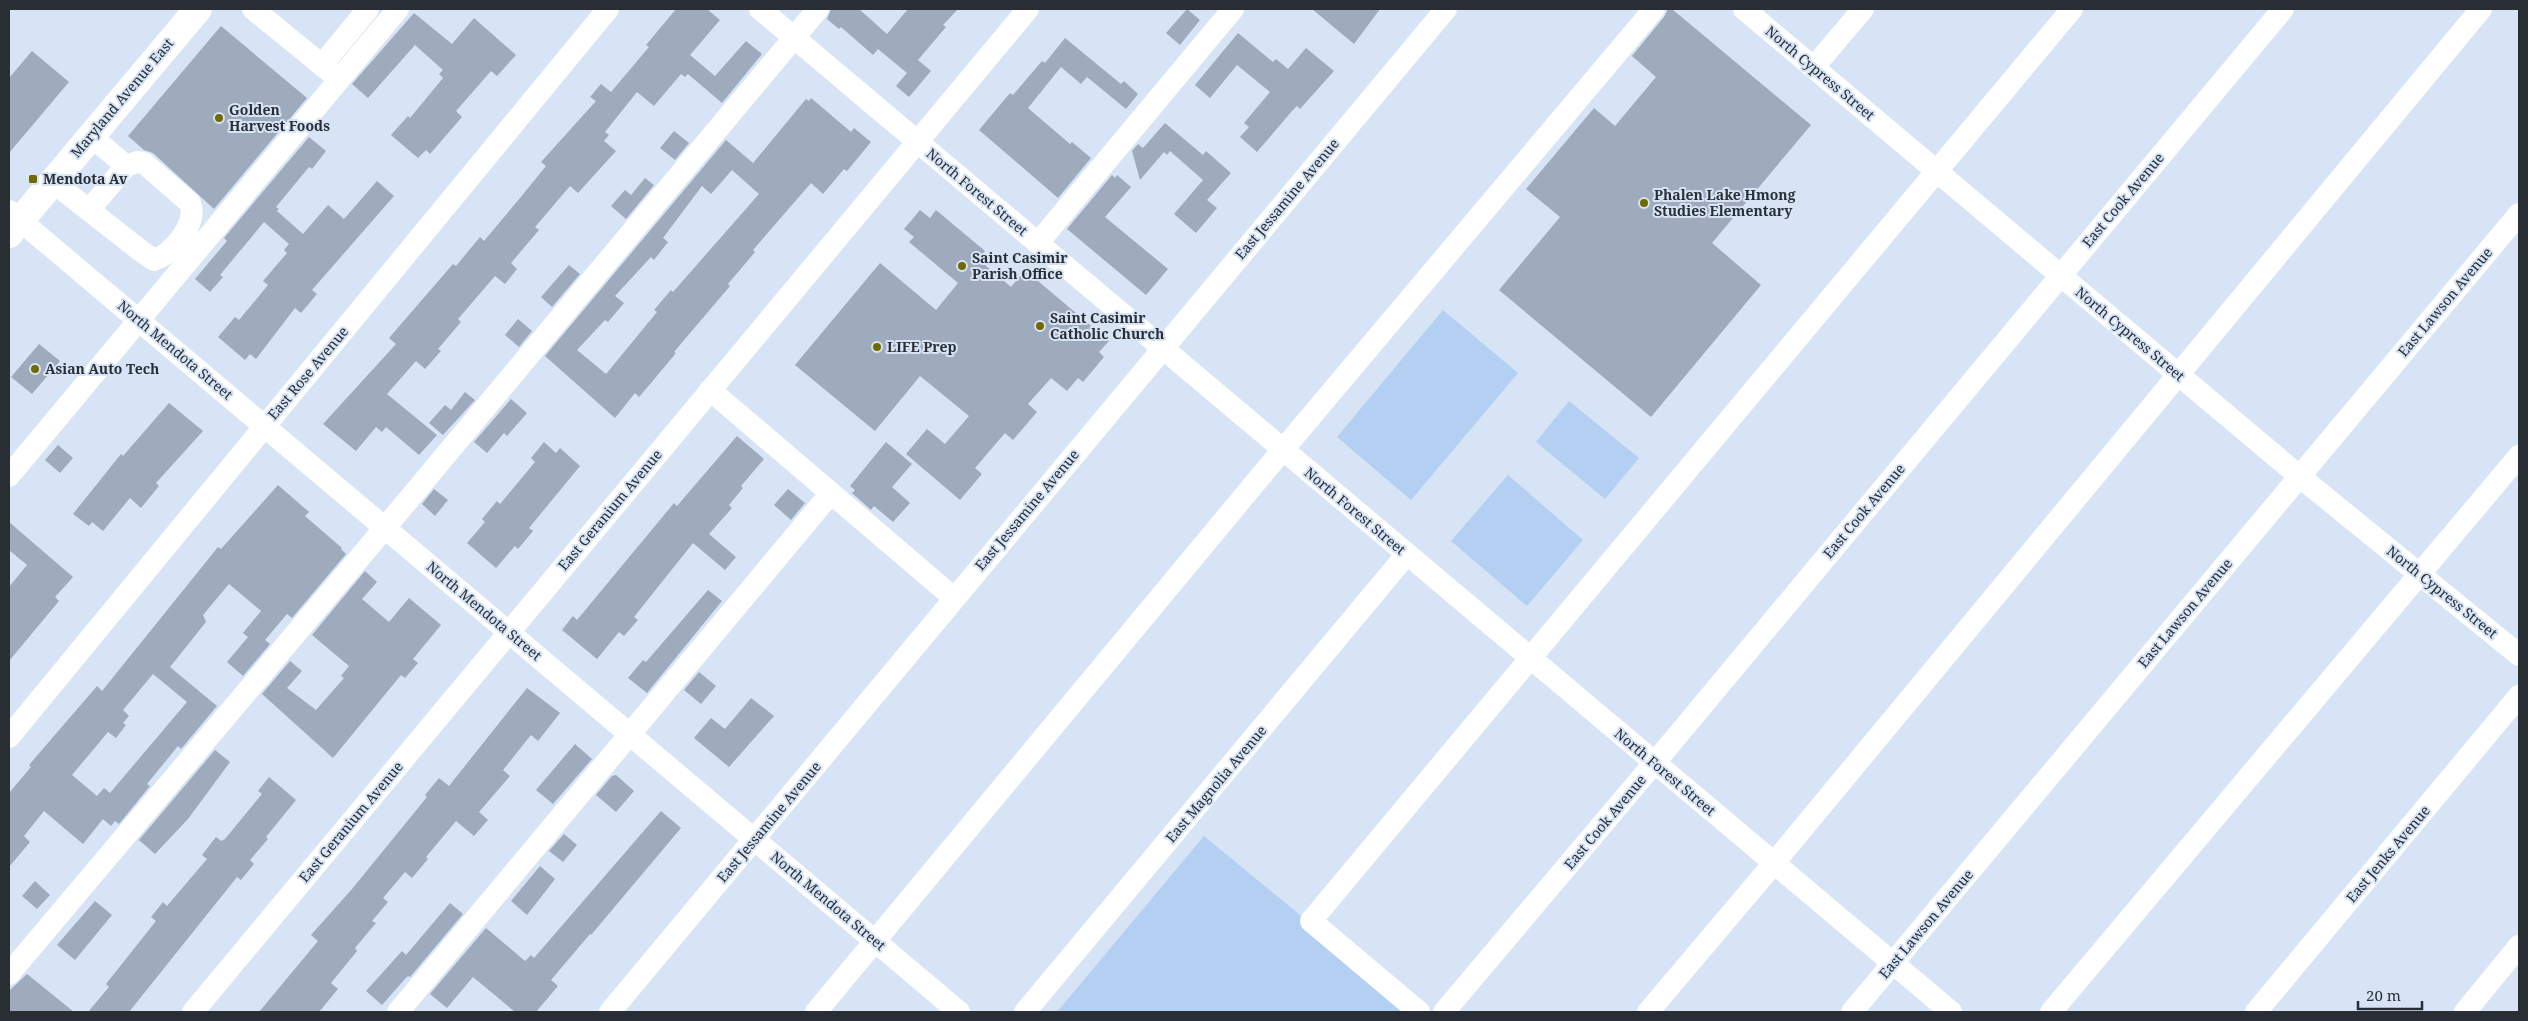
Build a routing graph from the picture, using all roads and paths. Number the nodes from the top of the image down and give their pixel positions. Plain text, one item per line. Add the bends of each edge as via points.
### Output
1 (198, 9) edge
2 (253, 9) edge
3 (398, 9) edge
4 (608, 9) edge
5 (760, 9) edge
6 (818, 9) edge
7 (1028, 9) edge
8 (1233, 9) edge
9 (1446, 9) edge
10 (1654, 9) edge
11 (1744, 9) edge
12 (1863, 9) edge
13 (2072, 9) edge
14 (2282, 9) edge
15 (2481, 9) edge
16 (363, 11) edge
17 (794, 38) junction
18 (1814, 67) junction
19 (331, 72) junction
20 (91, 136) junction
21 (917, 142) junction
22 (126, 166) junction
23 (1937, 171) junction
24 (53, 182) junction
25 (89, 210) junction
26 (2519, 214) edge
27 (13, 222) edge
28 (1038, 243) junction
29 (2061, 275) junction
30 (139, 320) junction
31 (1162, 348) junction
32 (2177, 373) junction
33 (710, 390) junction
34 (264, 426) junction
35 (1283, 450) junction
36 (2519, 456) edge
37 (9, 476) edge
38 (2299, 476) junction
39 (831, 493) junction
40 (385, 528) junction
41 (1407, 554) junction
42 (2419, 573) junction
43 (954, 598) junction
44 (509, 632) junction
45 (2519, 655) edge
46 (1531, 659) junction
47 (2519, 696) edge
48 (630, 734) junction
49 (9, 737) edge
50 (1655, 763) junction
51 (754, 839) junction
52 (1774, 863) junction
53 (876, 942) junction
54 (2519, 946) edge
55 (1893, 963) junction
56 (9, 974) edge
57 (193, 1012) edge
58 (398, 1012) edge
59 (610, 1012) edge
60 (816, 1012) edge
61 (960, 1012) edge
62 (1024, 1012) edge
63 (1419, 1012) edge
64 (1444, 1012) edge
65 (1648, 1012) edge
66 (1852, 1012) edge
67 (1952, 1012) edge
68 (2051, 1012) edge
69 (2256, 1012) edge
70 (2464, 1012) edge

1 - 20 main road, Maryland Avenue East
2 - 19 street
3 - 19 street
4 - 34 street, East Rose Avenue
5 - 17 street, North Forest Street
6 - 17 street
7 - 21 street, East Geranium Avenue
8 - 28 street
9 - 31 street, East Jessamine Avenue
10 - 35 street
11 - 18 street, North Cypress Street
12 - 18 street
13 - 23 street
14 - 29 street, East Cook Avenue
15 - 32 street
16 - 19 street
17 - 21 street, North Forest Street
17 - 40 street
18 - 23 street, North Cypress Street
19 - 30 street
20 - 22 street
20 - 24 main road, Maryland Avenue East
21 - 28 street, North Forest Street
21 - 33 street, East Geranium Avenue
22 - 25 street
22 - 25 street via 144,163 190,203 191,219 184,234 164,256 154,260
23 - 29 street, North Cypress Street
23 - 46 street
24 - 25 street
24 - 27 main road, Maryland Avenue East
26 - 38 street, East Lawson Avenue
27 - 30 street, North Mendota Street
28 - 31 street, North Forest Street
29 - 32 street, North Cypress Street
29 - 50 street, East Cook Avenue
30 - 34 street, North Mendota Street
30 - 37 street
31 - 35 street, North Forest Street
31 - 43 street, East Jessamine Avenue
32 - 38 street, North Cypress Street
32 - 52 street
33 - 39 street
33 - 44 street, East Geranium Avenue
34 - 40 street, North Mendota Street
34 - 49 street, East Rose Avenue
35 - 41 street, North Forest Street
35 - 53 street
36 - 42 street
38 - 42 street, North Cypress Street
38 - 55 street, East Lawson Avenue
39 - 43 street
39 - 48 street
40 - 44 street, North Mendota Street
40 - 56 street
41 - 46 street, North Forest Street
41 - 62 street, East Magnolia Avenue
42 - 45 street, North Cypress Street
42 - 68 street
43 - 51 street, East Jessamine Avenue
44 - 48 street, North Mendota Street
44 - 57 street, East Geranium Avenue
46 - 50 street, North Forest Street
46 - 63 street via 1312,921
47 - 69 street, East Jenks Avenue
48 - 51 street, North Mendota Street
48 - 58 street
50 - 52 street, North Forest Street
50 - 64 street, East Cook Avenue
51 - 53 street, North Mendota Street
51 - 59 street, East Jessamine Avenue
52 - 55 street, North Forest Street
52 - 65 street
53 - 60 street
53 - 61 street, North Mendota Street
54 - 70 street
55 - 66 street, East Lawson Avenue
55 - 67 street, North Forest Street

